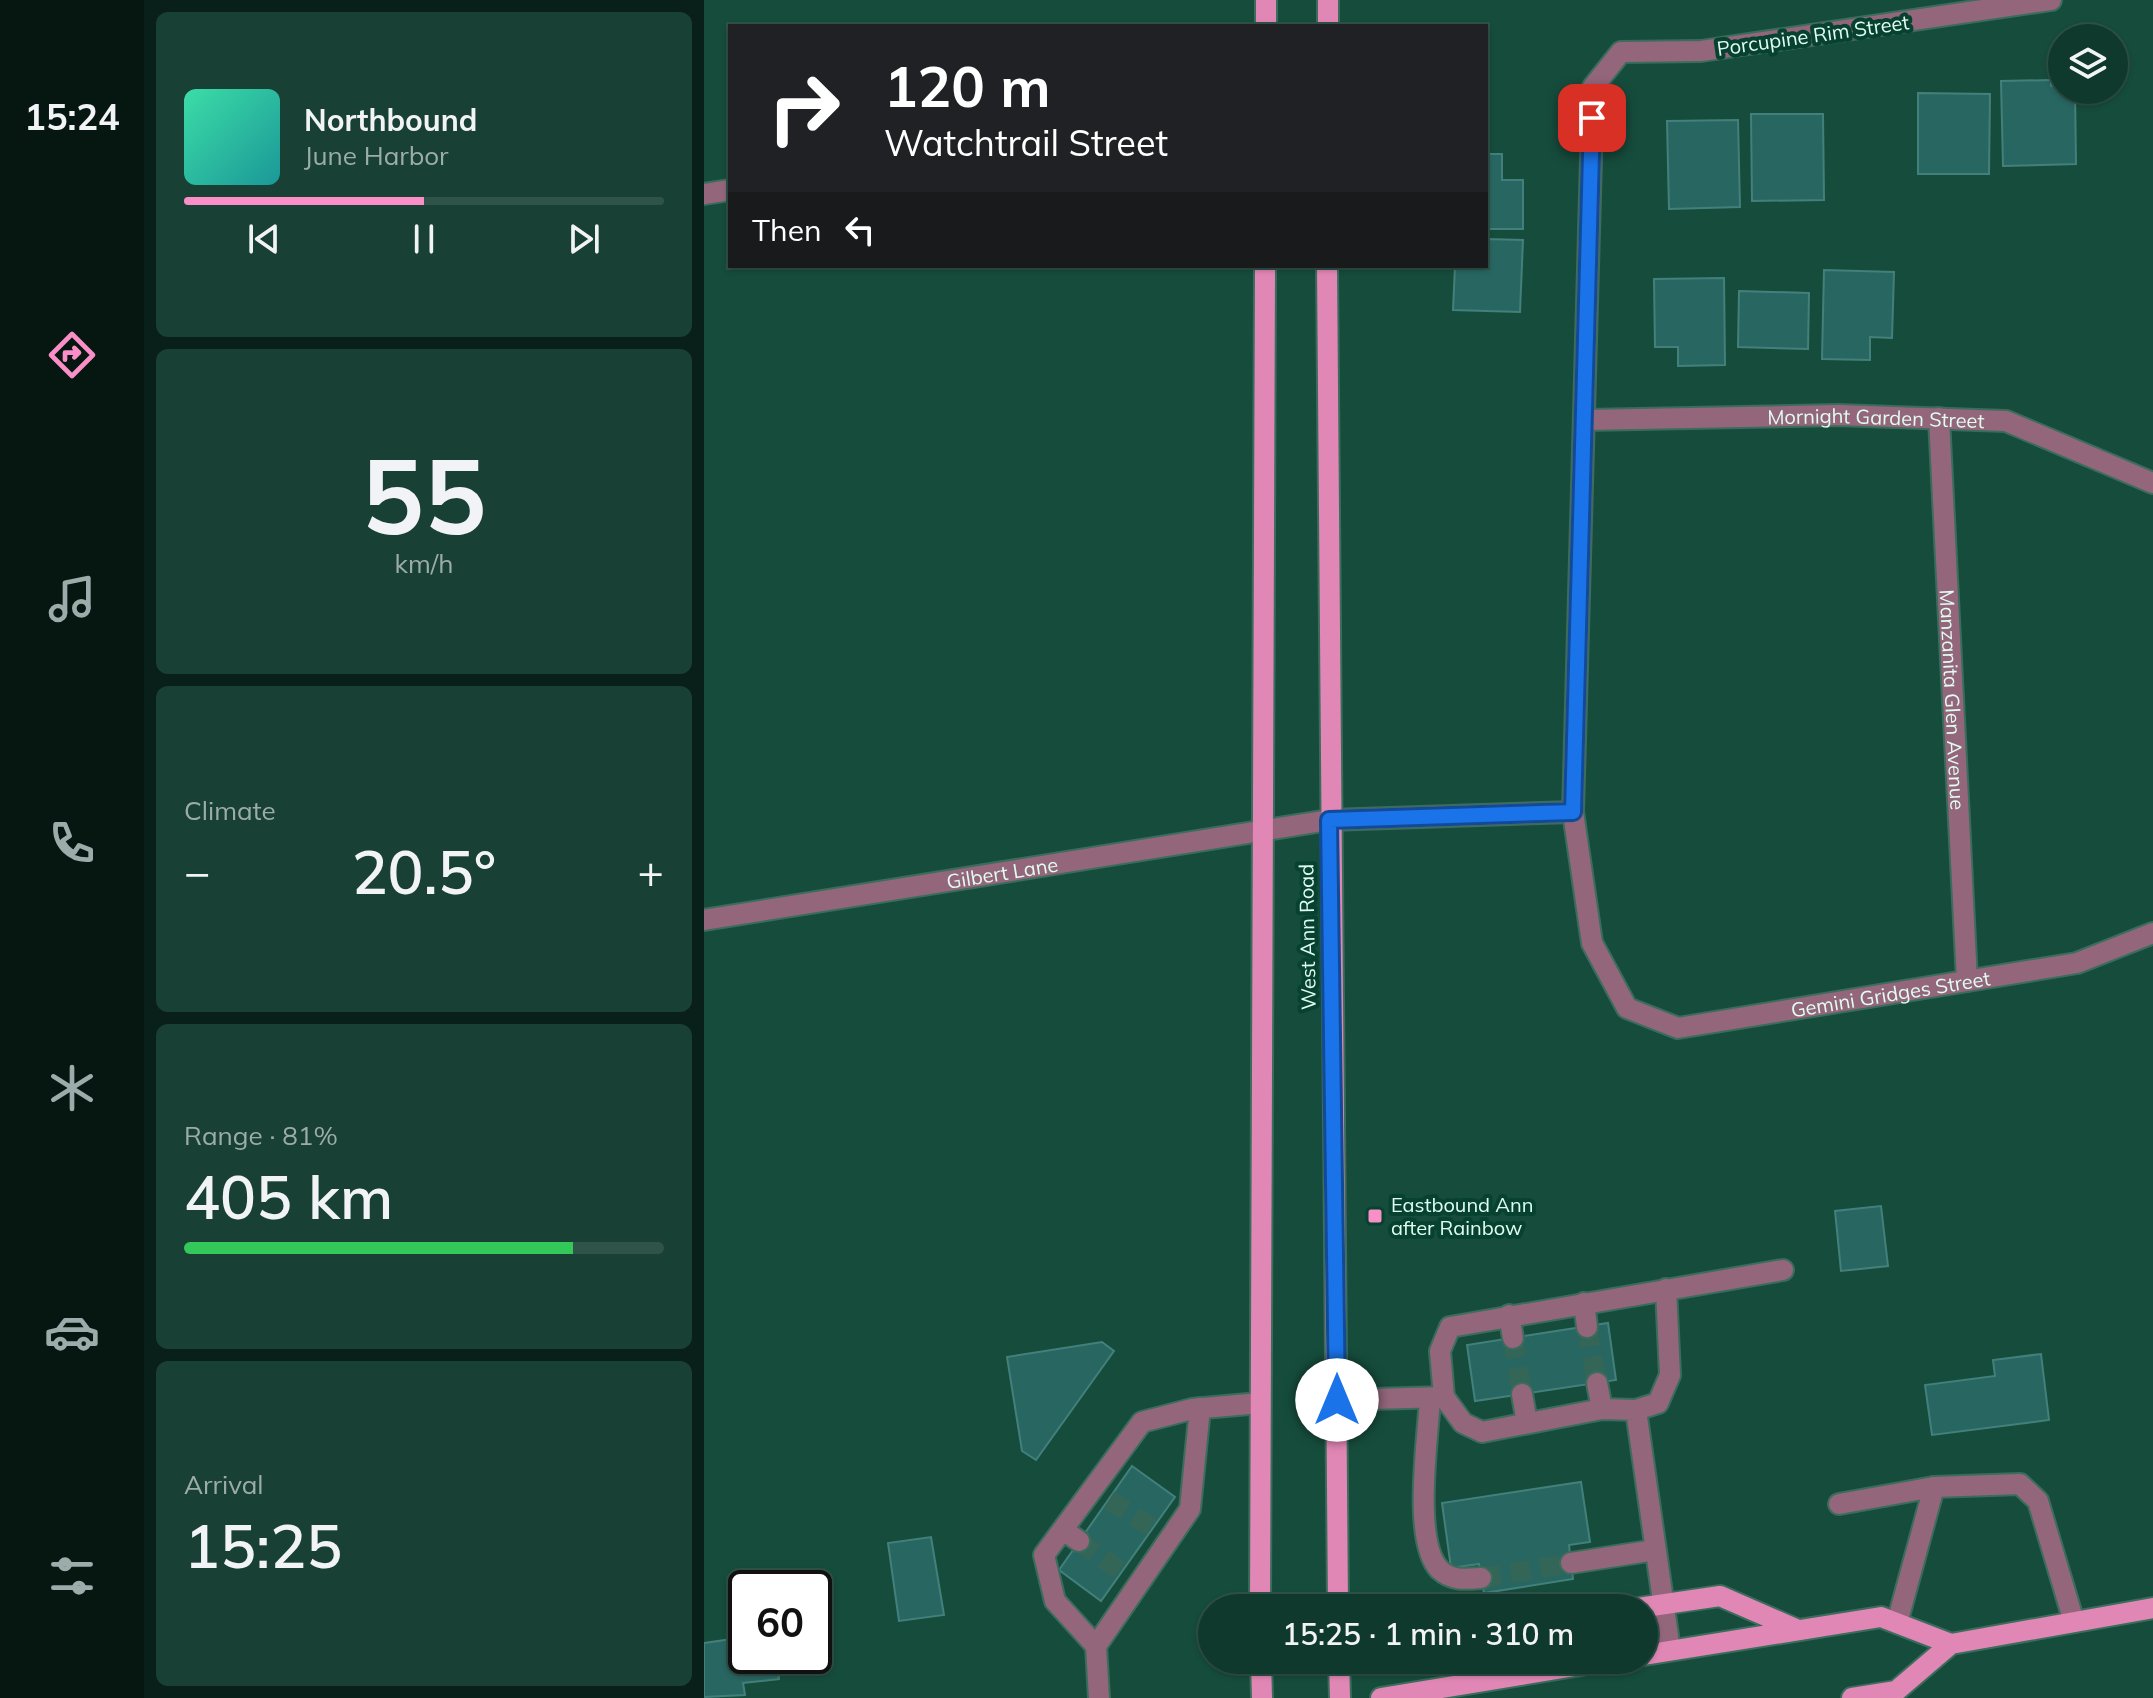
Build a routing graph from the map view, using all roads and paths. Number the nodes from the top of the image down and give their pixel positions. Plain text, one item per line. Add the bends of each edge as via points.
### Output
1 (1266, 0) edge
2 (1328, 0) edge
3 (2051, 0) edge
4 (1266, 24) edge
5 (1328, 24) edge
6 (728, 190) edge
7 (704, 194) edge
8 (1265, 268) edge
9 (1327, 268) edge
10 (1939, 418) junction
11 (1586, 420) junction
12 (2153, 483) edge
13 (1573, 812) junction
14 (1329, 820) junction
15 (1265, 831) junction
16 (704, 920) edge
17 (2153, 933) edge
18 (1967, 981) junction
19 (1783, 1270) dead end
20 (1666, 1289) junction
21 (1584, 1303) junction
22 (1509, 1315) junction
23 (1587, 1327) tunnel mouth
24 (1513, 1338) tunnel mouth
25 (1597, 1383) tunnel mouth
26 (1522, 1394) tunnel mouth
27 (1437, 1398) junction
28 (1337, 1400) junction
29 (1260, 1403) junction
30 (1200, 1408) junction
31 (1602, 1409) junction
32 (1636, 1410) junction
33 (1527, 1423) junction
34 (1934, 1487) junction
35 (1839, 1504) dead end
36 (1655, 1550) junction
37 (1571, 1563) tunnel mouth
38 (1122, 1572) tunnel mouth
39 (1481, 1578) tunnel mouth
40 (1138, 1586) junction
41 (1260, 1594) edge
42 (1342, 1594) edge
43 (1662, 1604) junction
44 (1658, 1605) edge
45 (2153, 1608) edge
46 (2074, 1622) junction
47 (1897, 1623) junction
48 (1798, 1630) junction
49 (1951, 1644) junction
50 (1096, 1646) junction
51 (1670, 1650) junction
52 (1658, 1652) edge
53 (1261, 1674) edge
54 (1339, 1674) edge
55 (1526, 1674) edge
56 (1099, 1698) edge
57 (1262, 1698) edge
58 (1340, 1698) edge
59 (1381, 1698) edge
60 (1852, 1698) edge

1 - 4 main road
2 - 5 main road
3 - 11 street, Porcupine Rim Street via 1701,51 1621,52 1593,87
6 - 7 street
8 - 15 main road, West Ann Road
9 - 14 main road, West Ann Road
10 - 11 street, Mornight Garden Street
10 - 12 street, Mornight Garden Street via 2006,421
10 - 18 street, Manzanita Glen Avenue
11 - 13 street
13 - 14 street, Gilbert Lane
13 - 18 street, Gemini Gridges Street via 1592,943 1627,1008 1678,1028
14 - 15 street, Gilbert Lane
14 - 28 main road, West Ann Road
15 - 16 street, Gilbert Lane
15 - 29 main road, West Ann Road
17 - 18 street, Gemini Gridges Street via 2077,963
19 - 20 street
20 - 21 street
20 - 32 street via 1670,1375 1658,1403
21 - 22 street
21 - 23 street
22 - 24 street
22 - 27 street via 1450,1327 1440,1351
25 - 31 street
26 - 33 street
27 - 28 street
27 - 33 street via 1463,1423 1482,1432
27 - 39 street via 1425,1497 1429,1556 1441,1572 1458,1580
28 - 42 main road, West Ann Road
29 - 30 street
29 - 41 main road, West Ann Road
30 - 40 street via 1190,1509 1161,1534
30 - 50 street via 1142,1422 1071,1535 1044,1555 1055,1601
31 - 32 street
31 - 33 street
32 - 36 street
34 - 35 street
34 - 46 street via 2020,1484 2038,1501
34 - 47 street
36 - 37 street
36 - 43 street
38 - 40 street
40 - 50 street
43 - 44 main road
43 - 48 main road via 1720,1596
43 - 51 street
45 - 46 main road
46 - 49 main road
47 - 48 main road via 1881,1617
47 - 49 main road
48 - 51 main road
49 - 60 main road via 1896,1691
50 - 56 street
51 - 52 main road
53 - 57 main road
54 - 58 main road
55 - 59 main road

